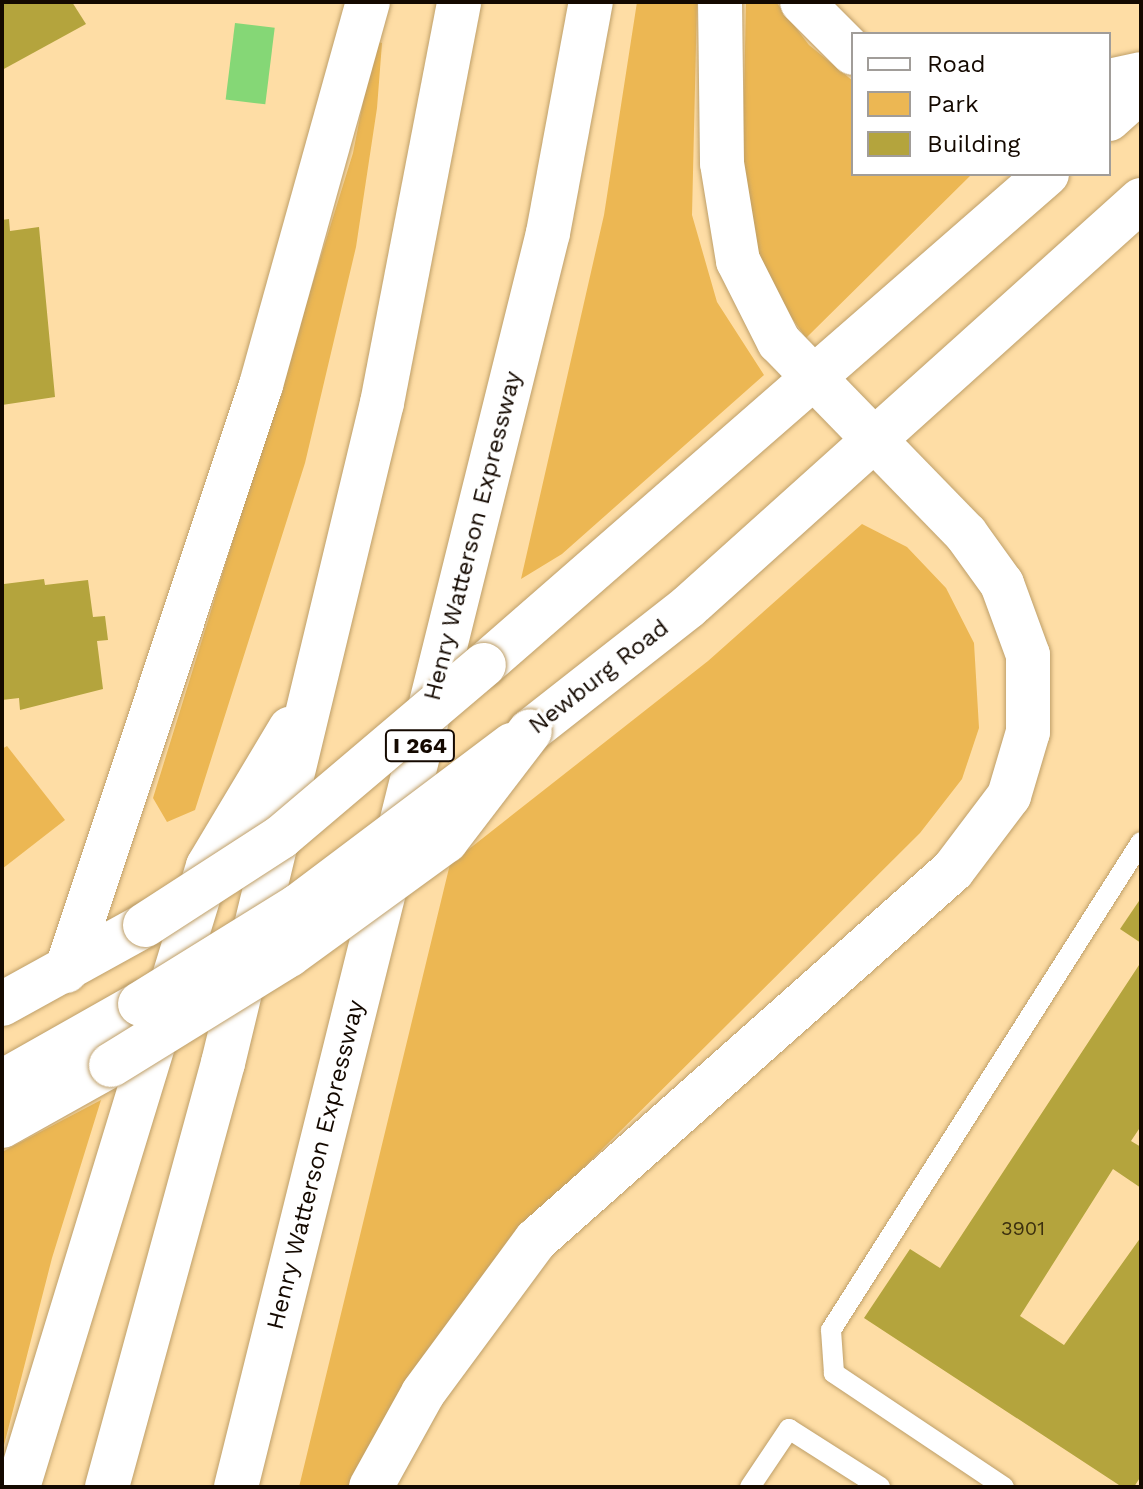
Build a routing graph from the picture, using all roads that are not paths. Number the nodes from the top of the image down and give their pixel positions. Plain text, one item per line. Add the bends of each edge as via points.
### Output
1 (368, 2) edge
2 (459, 2) edge
3 (591, 2) edge
4 (720, 2) edge
5 (802, 2) edge
6 (851, 51) edge
7 (1141, 74) edge
8 (1111, 81) edge
9 (1141, 90) edge
10 (1111, 117) edge
11 (1045, 176) edge
12 (1141, 200) edge
13 (812, 381) junction
14 (874, 444) junction
15 (313, 691) junction
16 (530, 731) junction
17 (1141, 842) edge
18 (66, 971) junction
19 (2, 1004) edge
20 (2, 1082) edge
21 (2, 1126) edge
22 (18, 1487) edge
23 (107, 1487) edge
24 (236, 1487) edge
25 (371, 1487) edge
26 (750, 1487) edge
27 (880, 1487) edge
28 (1004, 1487) edge

1 - 18 main road via 261,385
2 - 15 main road via 422,222
3 - 24 main road, Henry Watterson Expressway / I 264 via 548,233
4 - 13 main road via 728,232 779,342
5 - 6 main road
7 - 8 main road
9 - 10 main road
11 - 13 main road
12 - 14 main road, Newburg Road
13 - 14 main road
13 - 18 main road, bridge via 281,837
14 - 16 main road, Newburg Road via 688,607
14 - 25 main road via 966,534 1002,584 1028,655 1031,697 1009,796 953,870 536,1240 432,1380
15 - 22 main road via 208,866
15 - 23 main road via 223,1063
16 - 20 main road, Newburg Road, bridge via 298,906
16 - 21 main road, bridge via 446,841 289,955
17 - 28 lane via 831,1330 834,1373
18 - 19 main road
26 - 27 lane via 789,1429

